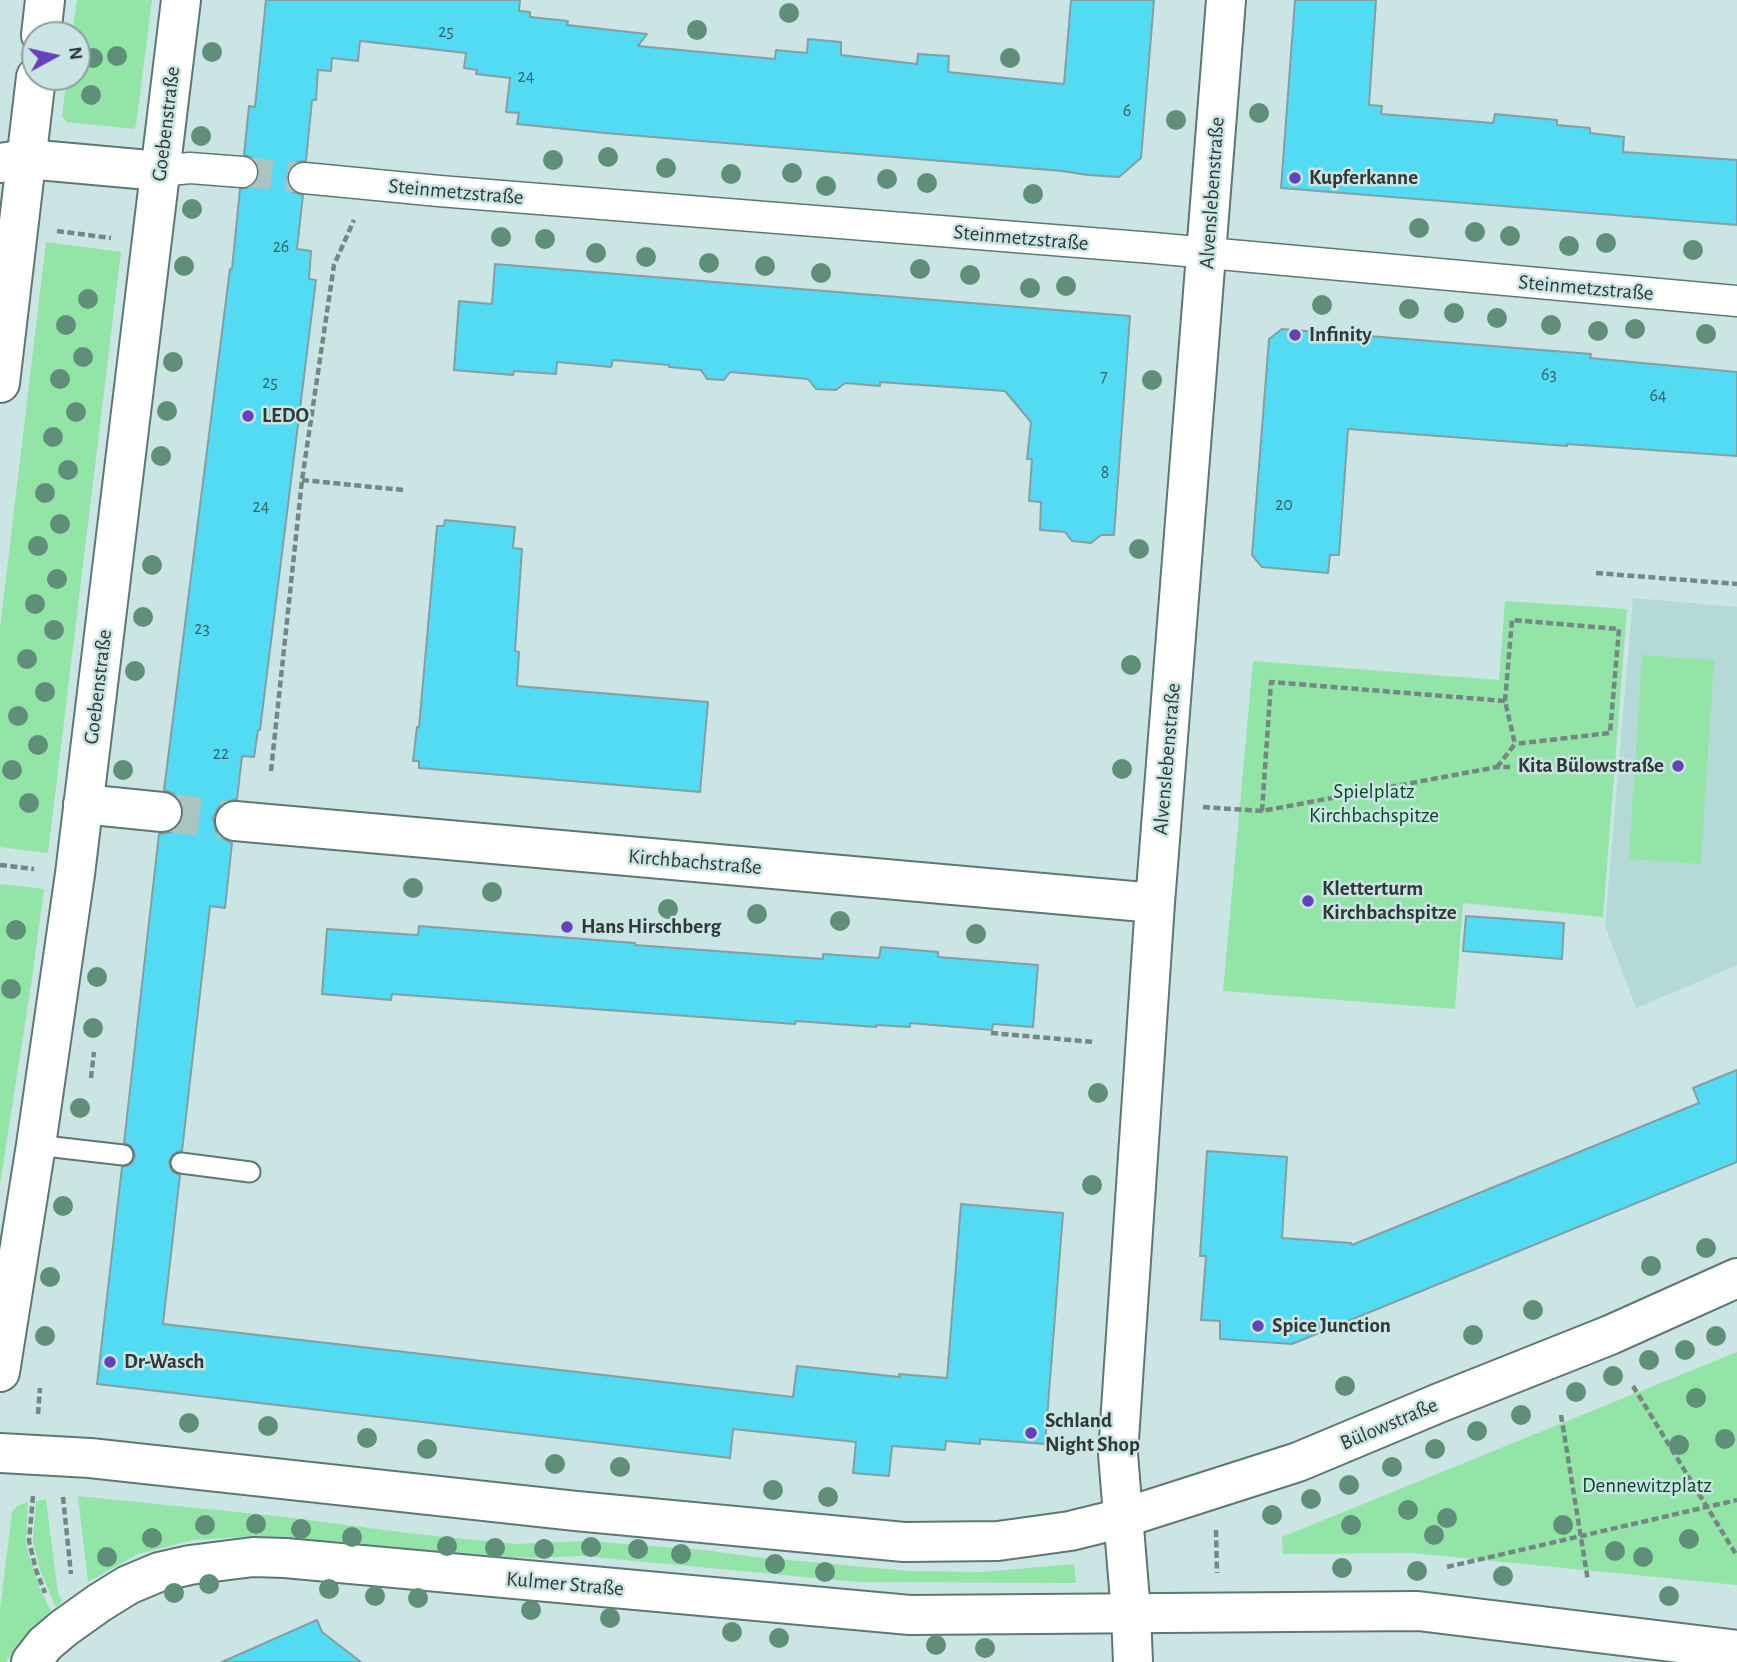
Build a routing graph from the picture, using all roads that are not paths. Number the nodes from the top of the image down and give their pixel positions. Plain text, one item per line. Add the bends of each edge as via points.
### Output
1 (45, 0) edge
2 (181, 0) edge
3 (1226, 0) edge
4 (43, 21) edge
5 (32, 91) edge
6 (13, 161) edge
7 (160, 171) junction
8 (242, 172) tunnel mouth
9 (304, 178) tunnel mouth
10 (1207, 254) junction
11 (1737, 302) edge
12 (0, 383) edge
13 (83, 804) junction
14 (162, 813) tunnel mouth
15 (235, 821) tunnel mouth
16 (1156, 903) junction
17 (36, 1144) junction
18 (123, 1156) dead end
19 (181, 1163) dead end
20 (250, 1172) dead end
21 (1737, 1278) edge
22 (6, 1302) edge
23 (0, 1372) edge
24 (0, 1453) edge
25 (1124, 1518) junction
26 (1131, 1613) junction
27 (1737, 1650) edge
28 (31, 1662) edge
29 (1133, 1662) edge

1 - 4 main road
2 - 7 main road, Goebenstraße
3 - 10 main road, Alvenslebenstraße
5 - 6 main road
6 - 7 main road
6 - 12 main road
7 - 8 street
7 - 13 main road, Goebenstraße
9 - 10 street, Steinmetzstraße
10 - 11 street, Steinmetzstraße
10 - 16 main road, Alvenslebenstraße
13 - 14 main road
13 - 17 main road, Goebenstraße
15 - 16 main road, Kirchbachstraße
16 - 25 main road, Alvenslebenstraße via 1118,1454
17 - 18 lane
17 - 22 main road, Goebenstraße
19 - 20 lane
21 - 25 main road, Bülowstraße via 1298,1462
22 - 23 main road, Goebenstraße
24 - 25 main road via 90,1458 904,1542 998,1541
25 - 26 main road
26 - 27 main road via 1418,1612
26 - 28 main road, Kulmer Straße via 910,1615 253,1558 190,1565 128,1586 64,1628
26 - 29 main road

